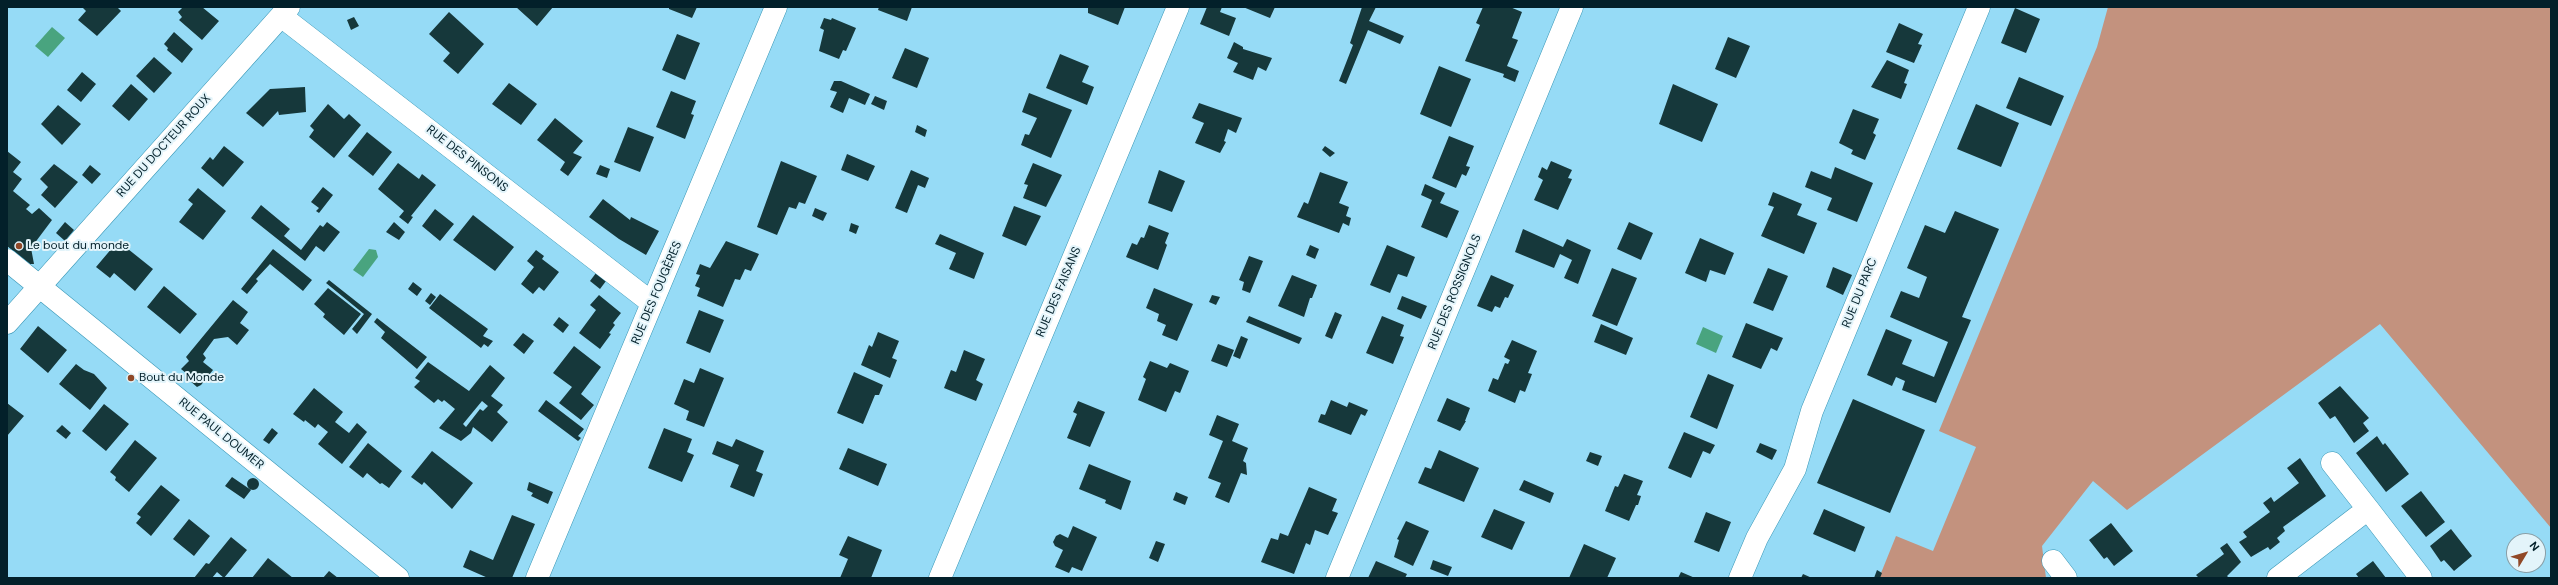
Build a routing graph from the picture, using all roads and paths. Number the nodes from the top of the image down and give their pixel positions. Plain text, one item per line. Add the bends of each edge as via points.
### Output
1 (776, 7) edge
2 (1178, 7) edge
3 (1572, 7) edge
4 (1979, 7) edge
5 (285, 11) edge
6 (7, 260) edge
7 (40, 286) junction
8 (652, 303) junction
9 (7, 323) edge
10 (2332, 463) dead end
11 (2368, 509) junction
12 (398, 578) edge
13 (537, 578) edge
14 (940, 578) edge
15 (1338, 578) edge
16 (1740, 578) edge
17 (2278, 578) edge
18 (2421, 578) edge

1 - 8 street, RUE DES FOUGÈRES
2 - 14 street, RUE DES FAISANS
3 - 15 street, RUE DES ROSSIGNOLS
4 - 16 street, RUE DU PARC via 1812,411 1795,469 1757,538
5 - 7 street, RUE DU DOCTEUR ROUX
5 - 8 street, RUE DES PINSONS
6 - 7 street, RUE PAUL DOUMER
7 - 9 street, RUE DU DOCTEUR ROUX
7 - 12 street, RUE PAUL DOUMER
8 - 13 street, RUE DES FOUGÈRES
10 - 11 street
11 - 17 street
11 - 18 street

